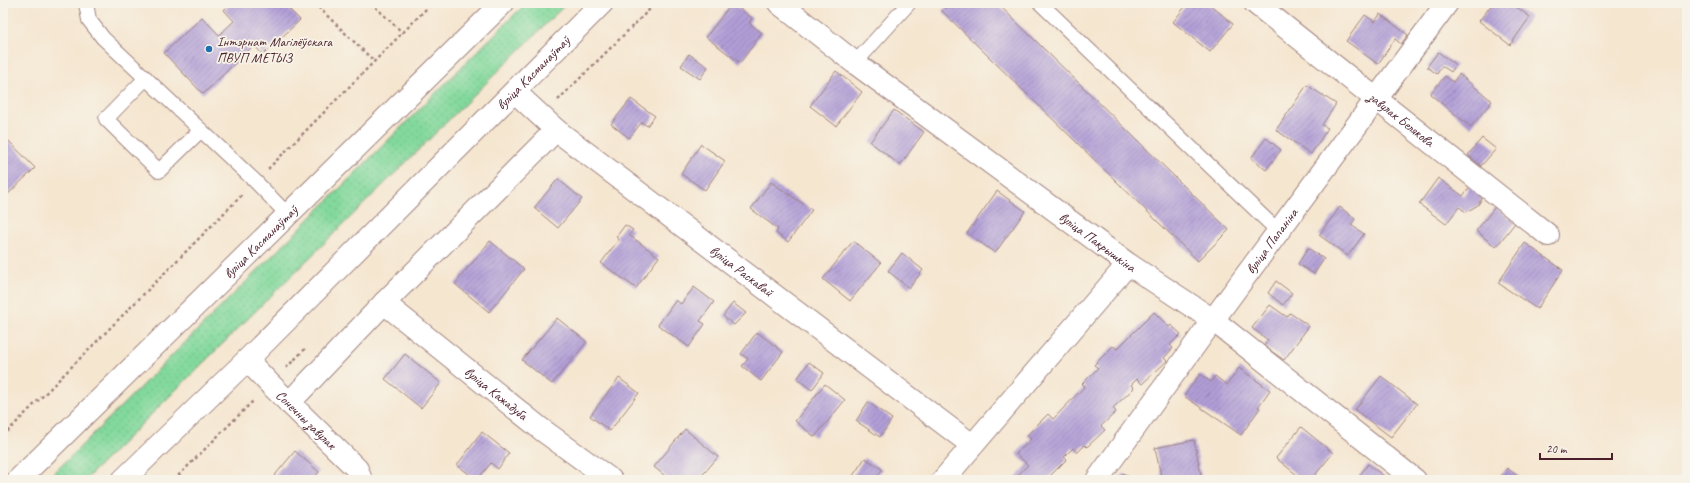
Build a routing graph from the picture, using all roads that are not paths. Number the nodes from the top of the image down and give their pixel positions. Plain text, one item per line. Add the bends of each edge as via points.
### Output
1 (86, 3) edge
2 (503, 3) edge
3 (602, 3) edge
4 (779, 3) edge
5 (909, 3) edge
6 (1040, 3) edge
7 (1255, 3) edge
8 (1447, 3) edge
9 (855, 63) junction
10 (146, 78) junction
11 (514, 92) junction
12 (1376, 99) junction
13 (201, 130) junction
14 (556, 130) junction
15 (287, 214) junction
16 (1279, 232) junction
17 (1548, 235) dead end
18 (1128, 264) junction
19 (384, 303) junction
20 (1213, 320) junction
21 (247, 360) junction
22 (289, 403) junction
23 (972, 446) junction
24 (18, 480) edge
25 (123, 480) edge
26 (361, 480) edge
27 (611, 480) edge
28 (943, 480) edge
29 (1097, 480) edge
30 (1415, 480) edge

1 - 10 lane via 89,20 103,38
2 - 15 street, вуліца Касманаўтаў
3 - 11 street, вуліца Касманаўтаў
4 - 9 street, вуліца Пакрышкіна
5 - 9 lane
6 - 16 lane
7 - 12 street, завулак Белякова
8 - 12 street, вуліца Папаніна
9 - 18 street, вуліца Пакрышкіна
10 - 13 lane
10 - 13 lane via 106,119 160,171
11 - 14 street, вуліца Раскавай
11 - 21 street, вуліца Касманаўтаў
12 - 16 street, вуліца Папаніна
12 - 17 street, завулак Белякова
13 - 15 lane
14 - 19 street
14 - 23 street, вуліца Раскавай
15 - 24 street, вуліца Касманаўтаў
16 - 20 street, вуліца Папаніна
18 - 20 street, вуліца Пакрышкіна
18 - 23 street
19 - 22 street
19 - 27 street, вуліца Кажадуба via 541,430
20 - 29 street, вуліца Папаніна
20 - 30 street, вуліца Пакрышкіна
21 - 22 street, Сонечны завулак
21 - 25 street, вуліца Касманаўтаў
22 - 26 street, Сонечны завулак via 357,469
23 - 28 street

